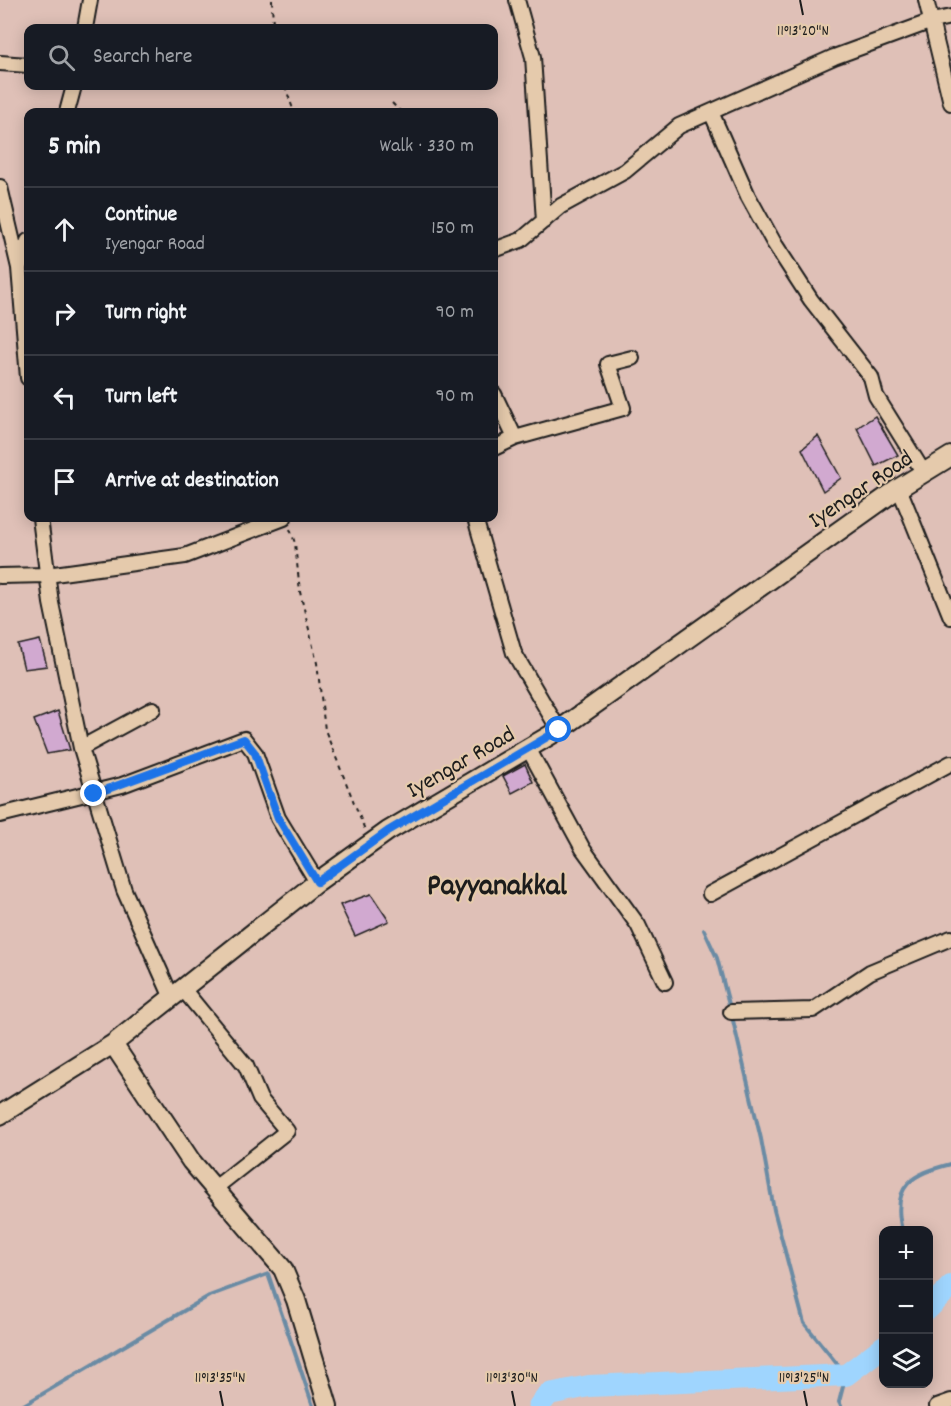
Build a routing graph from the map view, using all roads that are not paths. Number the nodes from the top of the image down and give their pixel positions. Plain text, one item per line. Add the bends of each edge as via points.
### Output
1 (90, 0) edge
2 (517, 0) edge
3 (926, 0) edge
4 (951, 17) edge
5 (932, 21) junction
6 (86, 24) edge
7 (0, 63) edge
8 (24, 65) edge
9 (73, 90) edge
10 (951, 103) edge
11 (68, 108) edge
12 (711, 112) junction
13 (0, 187) edge
14 (543, 221) junction
15 (498, 249) edge
16 (24, 253) edge
17 (19, 268) junction
18 (24, 329) edge
19 (632, 358) dead end
20 (498, 402) edge
21 (515, 438) junction
22 (498, 446) edge
23 (951, 456) edge
24 (924, 473) junction
25 (899, 488) junction
26 (40, 522) edge
27 (287, 522) edge
28 (476, 522) edge
29 (0, 576) edge
30 (47, 576) junction
31 (951, 617) edge
32 (153, 709) dead end
33 (559, 730) junction
34 (81, 748) junction
35 (528, 748) junction
36 (951, 763) edge
37 (94, 794) junction
38 (0, 815) edge
39 (317, 882) junction
40 (710, 894) dead end
41 (951, 938) edge
42 (665, 982) dead end
43 (178, 993) junction
44 (731, 1012) dead end
45 (113, 1044) junction
46 (0, 1115) edge
47 (215, 1188) junction
48 (951, 1401) edge
49 (328, 1406) edge
50 (937, 1406) edge

1 - 6 street
2 - 14 street via 533,57
3 - 5 street
4 - 5 street
5 - 10 street
5 - 12 street via 834,57
7 - 8 street
9 - 11 street
12 - 14 street via 679,126 626,171 561,206
12 - 24 street via 748,196 774,243 811,300 871,377 876,396
13 - 17 street
14 - 15 street via 521,240
16 - 17 street
17 - 18 street
19 - 21 street via 608,364 623,408
20 - 21 street
21 - 22 street
23 - 24 main road, Iyengar Road
24 - 25 main road, Iyengar Road
25 - 31 street
25 - 33 main road, Iyengar Road
26 - 30 street
27 - 30 street via 185,556
28 - 33 street via 514,653
29 - 30 street
30 - 34 street
32 - 34 street
33 - 35 main road, Iyengar Road
34 - 37 street
35 - 39 main road, Iyengar Road via 371,844
35 - 42 street via 583,849 638,926
36 - 40 street
37 - 38 street
37 - 39 street via 244,739 255,753 278,818
37 - 43 street via 124,890
39 - 43 main road, Iyengar Road
41 - 44 street via 870,972 813,1010
43 - 45 main road, Iyengar Road
43 - 47 street via 246,1066 260,1100 287,1131
45 - 46 main road, Iyengar Road
45 - 47 main road via 191,1161
47 - 49 main road via 283,1269
48 - 50 street

